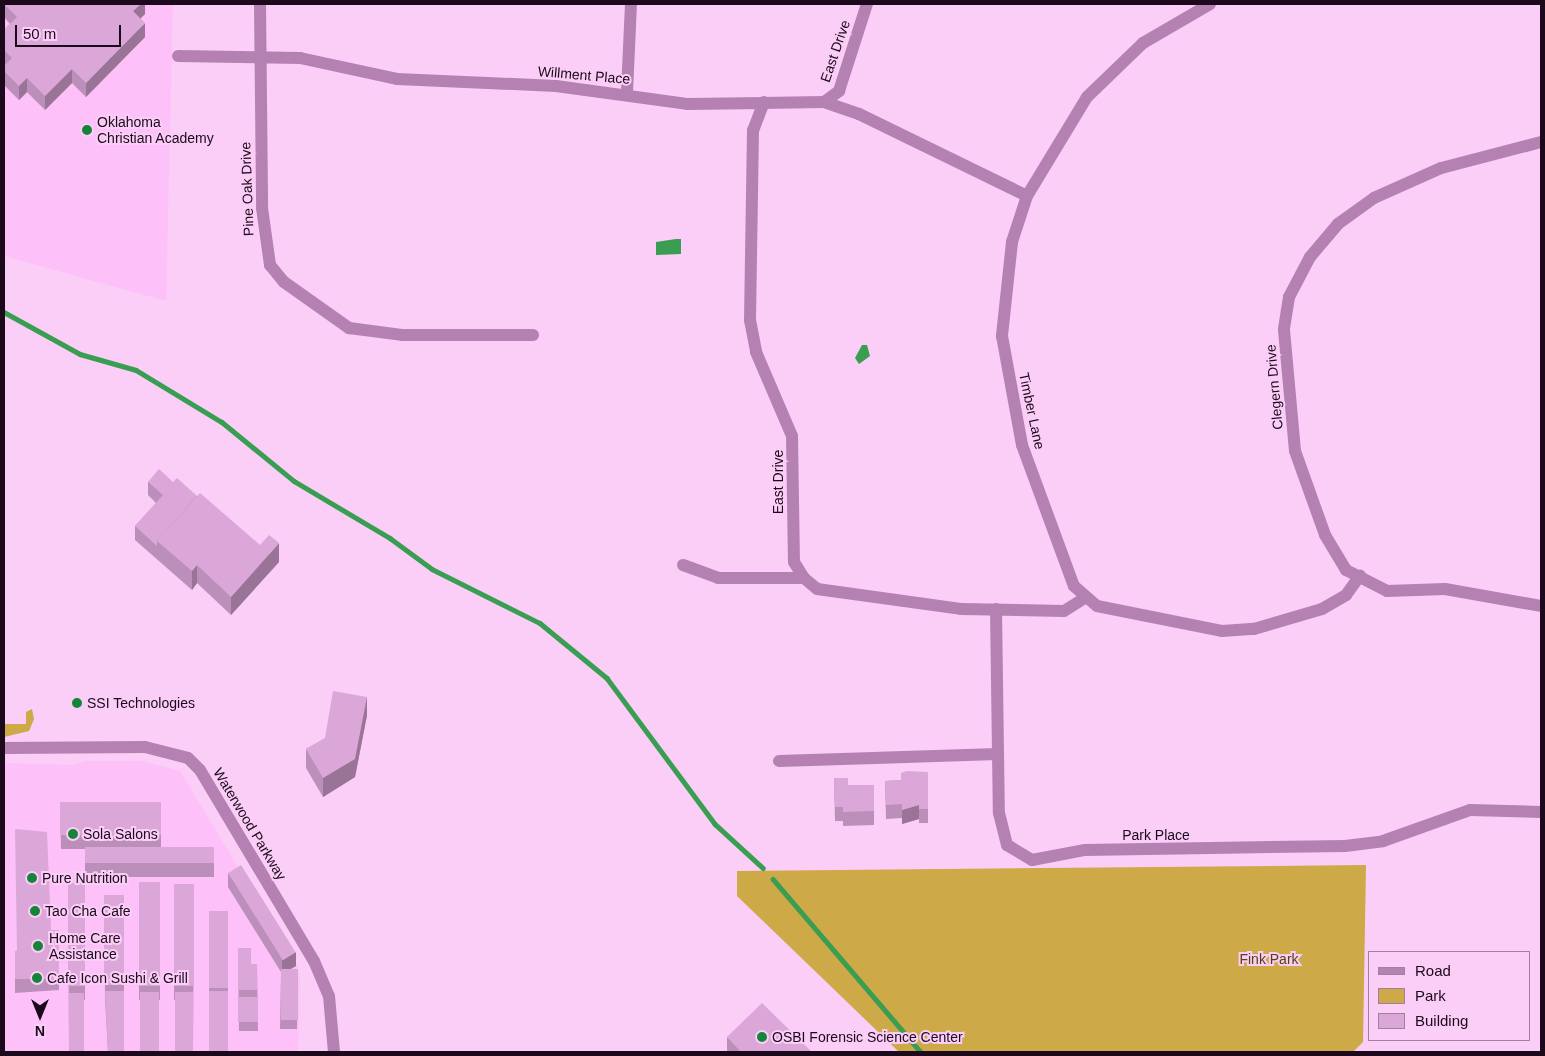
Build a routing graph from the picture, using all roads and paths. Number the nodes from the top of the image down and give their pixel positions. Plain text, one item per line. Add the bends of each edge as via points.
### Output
1 (260, 4) edge
2 (631, 4) edge
3 (867, 4) edge
4 (1210, 4) edge
5 (260, 55) junction
6 (178, 56) dead end
7 (627, 92) junction
8 (764, 102) junction
9 (824, 102) junction
10 (1541, 142) edge
11 (1027, 196) junction
12 (533, 336) dead end
13 (683, 565) dead end
14 (1360, 576) junction
15 (804, 578) junction
16 (1085, 598) junction
17 (1541, 606) edge
18 (996, 609) junction
19 (4, 748) edge
20 (998, 754) junction
21 (779, 760) dead end
22 (1541, 812) edge
23 (334, 1052) edge

1 - 5 street, Pine Oak Drive
2 - 7 street
3 - 9 street, East Drive via 839,91
4 - 11 street, Timber Lane via 1143,43 1087,97
5 - 6 street, Willment Place
5 - 7 street, Willment Place via 300,58 397,79
5 - 12 street, Pine Oak Drive via 263,237 270,265 284,282 330,318 358,330
7 - 8 street, Willment Place via 687,104
8 - 9 street, Willment Place
8 - 15 street, East Drive via 753,130 750,320 756,352 792,436 794,562
9 - 11 street, Willment Place via 859,114
10 - 14 street, Clegern Drive via 1441,168 1374,198 1338,224 1310,257 1289,296 1284,330 1295,451 1335,557
11 - 16 street, Timber Lane via 1012,242 1002,336 1022,445 1064,563 1074,586
13 - 15 street via 718,578
14 - 16 street, Timber Lane via 1346,595 1322,609 1254,629 1222,631 1097,606
14 - 17 street, Clegern Drive via 1387,591 1444,589
15 - 18 street via 817,589 844,595
16 - 18 street via 1064,611
18 - 20 street, Park Place
19 - 23 street, Waterwood Parkway via 145,747 188,758 200,770 314,961 329,996
20 - 21 street
20 - 22 street, Park Place via 1002,832 1008,845 1032,860 1085,850 1345,846 1383,842 1470,810

